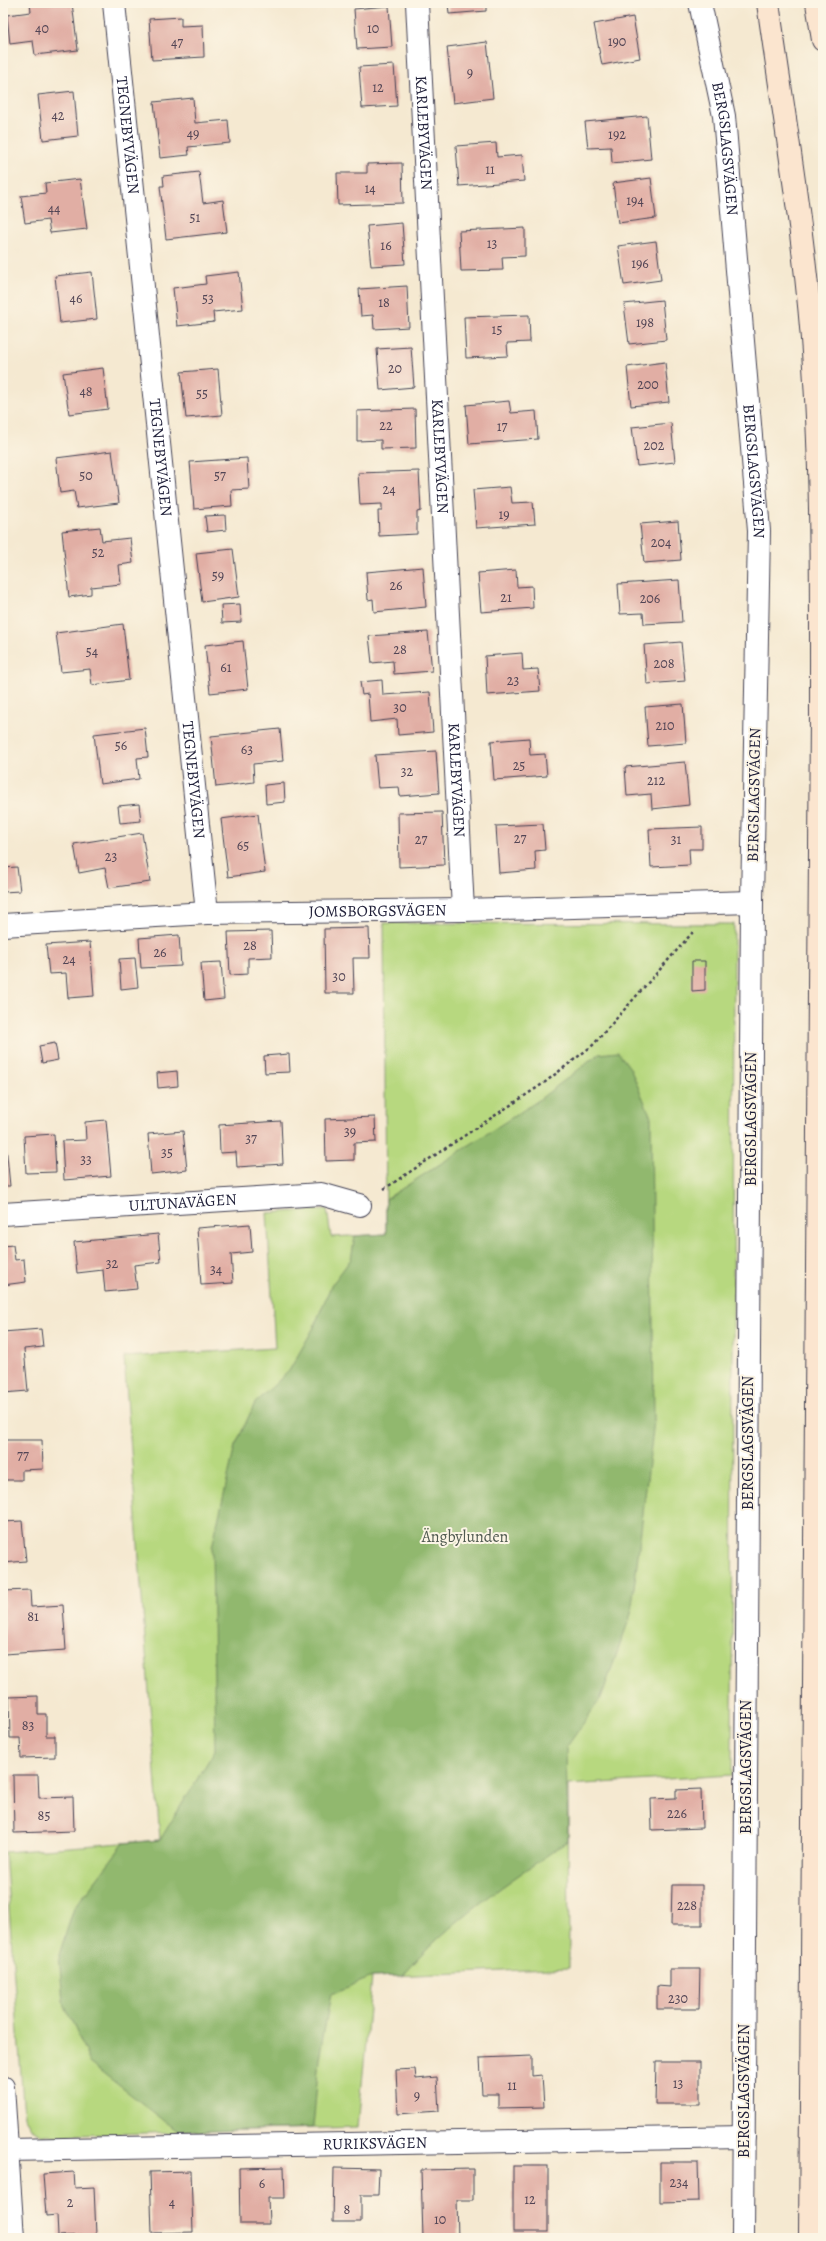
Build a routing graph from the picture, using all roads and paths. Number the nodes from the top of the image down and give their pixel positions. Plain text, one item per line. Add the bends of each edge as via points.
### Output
1 (114, 3) edge
2 (417, 3) edge
3 (700, 3) edge
4 (768, 3) edge
5 (818, 3) edge
6 (823, 40) edge
7 (752, 902) junction
8 (716, 903) junction
9 (463, 910) junction
10 (207, 913) junction
11 (3, 925) edge
12 (360, 1205) joint
13 (3, 1214) edge
14 (3, 2087) edge
15 (744, 2137) junction
16 (7, 2150) junction
17 (13, 2238) edge
18 (743, 2238) edge
19 (810, 2238) edge

1 - 10 street, TEGNEBYVÄGEN
2 - 9 street, KARLEBYVÄGEN
3 - 7 street, BERGSLAGSVÄGEN via 724,116 759,531
4 - 19 main road via 803,250 814,364 820,482 821,713
5 - 6 main road
7 - 8 street, JOMSBORGSVÄGEN
7 - 15 street, BERGSLAGSVÄGEN
8 - 9 street, JOMSBORGSVÄGEN
8 - 12 path via 679,949 593,1045 544,1083
9 - 10 street, JOMSBORGSVÄGEN
10 - 11 street, JOMSBORGSVÄGEN
12 - 13 street, ULTUNAVÄGEN via 321,1194
14 - 16 street
15 - 16 street, RURIKSVÄGEN
15 - 18 street, BERGSLAGSVÄGEN
16 - 17 street

